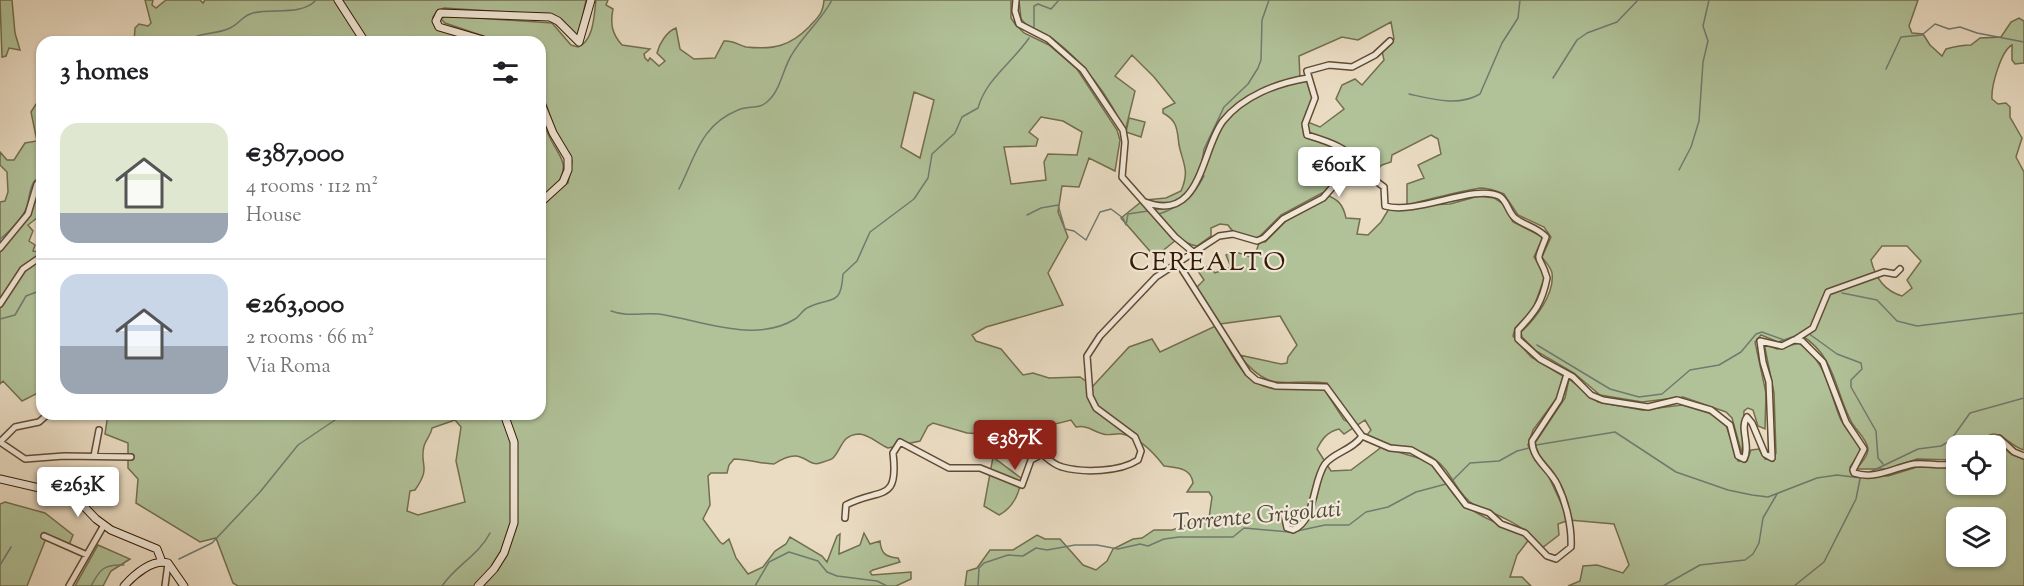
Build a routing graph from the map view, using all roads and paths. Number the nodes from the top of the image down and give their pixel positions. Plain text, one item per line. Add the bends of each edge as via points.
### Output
1 (338, 0) edge
2 (591, 0) edge
3 (1016, 0) edge
4 (361, 36) edge
5 (470, 36) edge
6 (1390, 41) dead end
7 (1308, 78) junction
8 (546, 116) edge
9 (1361, 170) junction
10 (36, 187) edge
11 (546, 198) edge
12 (1144, 202) junction
13 (0, 248) edge
14 (1193, 252) junction
15 (36, 260) edge
16 (1178, 263) junction
17 (1900, 269) dead end
18 (0, 304) edge
19 (1794, 340) junction
20 (1567, 374) junction
21 (41, 420) edge
22 (506, 420) edge
23 (99, 430) dead end
24 (1362, 436) junction
25 (0, 442) edge
26 (2006, 445) edge
27 (94, 456) junction
28 (2024, 456) edge
29 (131, 457) dead end
30 (1946, 465) edge
31 (0, 479) edge
32 (1284, 514) dead end
33 (845, 518) dead end
34 (104, 525) junction
35 (44, 536) dead end
36 (87, 555) junction
37 (165, 562) junction
38 (69, 586) edge
39 (124, 586) edge
40 (165, 586) edge
41 (184, 586) edge
42 (478, 586) edge

1 - 4 street
2 - 5 street via 579,42 550,17 440,13 436,21 439,27
3 - 12 street via 1020,24 1048,39 1083,70 1123,130 1122,177
6 - 7 street via 1375,56 1352,67 1329,65 1312,69 1307,71
7 - 9 street via 1315,98 1305,124 1307,135 1347,152
7 - 12 street via 1259,94 1238,106 1214,133 1199,179 1187,196 1161,206
8 - 11 street via 568,158 563,182
9 - 14 street via 1344,174 1323,198 1283,219 1264,238 1249,241 1223,234
9 - 20 street via 1384,187 1383,202 1393,208 1482,192 1498,195 1517,219 1540,230 1546,237 1537,254 1547,278 1538,308 1518,330 1518,339 1540,359
10 - 13 street via 28,214
12 - 14 street
14 - 16 street
15 - 18 street via 23,269
16 - 24 street via 1248,373 1276,386 1326,387
16 - 33 street via 1145,287 1087,356 1090,396 1096,408 1135,437 1141,451 1138,460 1130,466 1078,470 1059,467 1042,454 1031,460 1022,485 980,468 949,468 900,442 893,453 893,482 885,491 846,505
17 - 19 street via 1895,274 1884,272 1828,292 1813,328
19 - 20 street via 1782,346 1760,341 1769,382 1772,458 1765,454 1750,418 1745,418 1744,459 1738,456 1730,425 1711,410 1677,400 1648,407 1604,400 1591,395
19 - 30 street via 1802,341 1819,355 1830,374 1846,422 1863,445 1863,455 1854,473 1880,475 1914,464
20 - 24 street via 1559,400 1532,441 1536,457 1558,486 1571,530 1571,547 1556,559 1547,556 1525,533 1466,504 1434,463 1411,450 1390,448
21 - 25 street via 15,427
22 - 42 street via 514,442 514,523 504,553
23 - 27 street
24 - 32 street via 1325,464 1304,523 1293,530 1287,528
25 - 27 street via 25,459
26 - 28 street
27 - 29 street
31 - 34 street via 74,496
34 - 36 street
34 - 37 street via 157,549
35 - 36 street
36 - 38 street
37 - 39 street via 150,565
37 - 40 street
37 - 41 street

